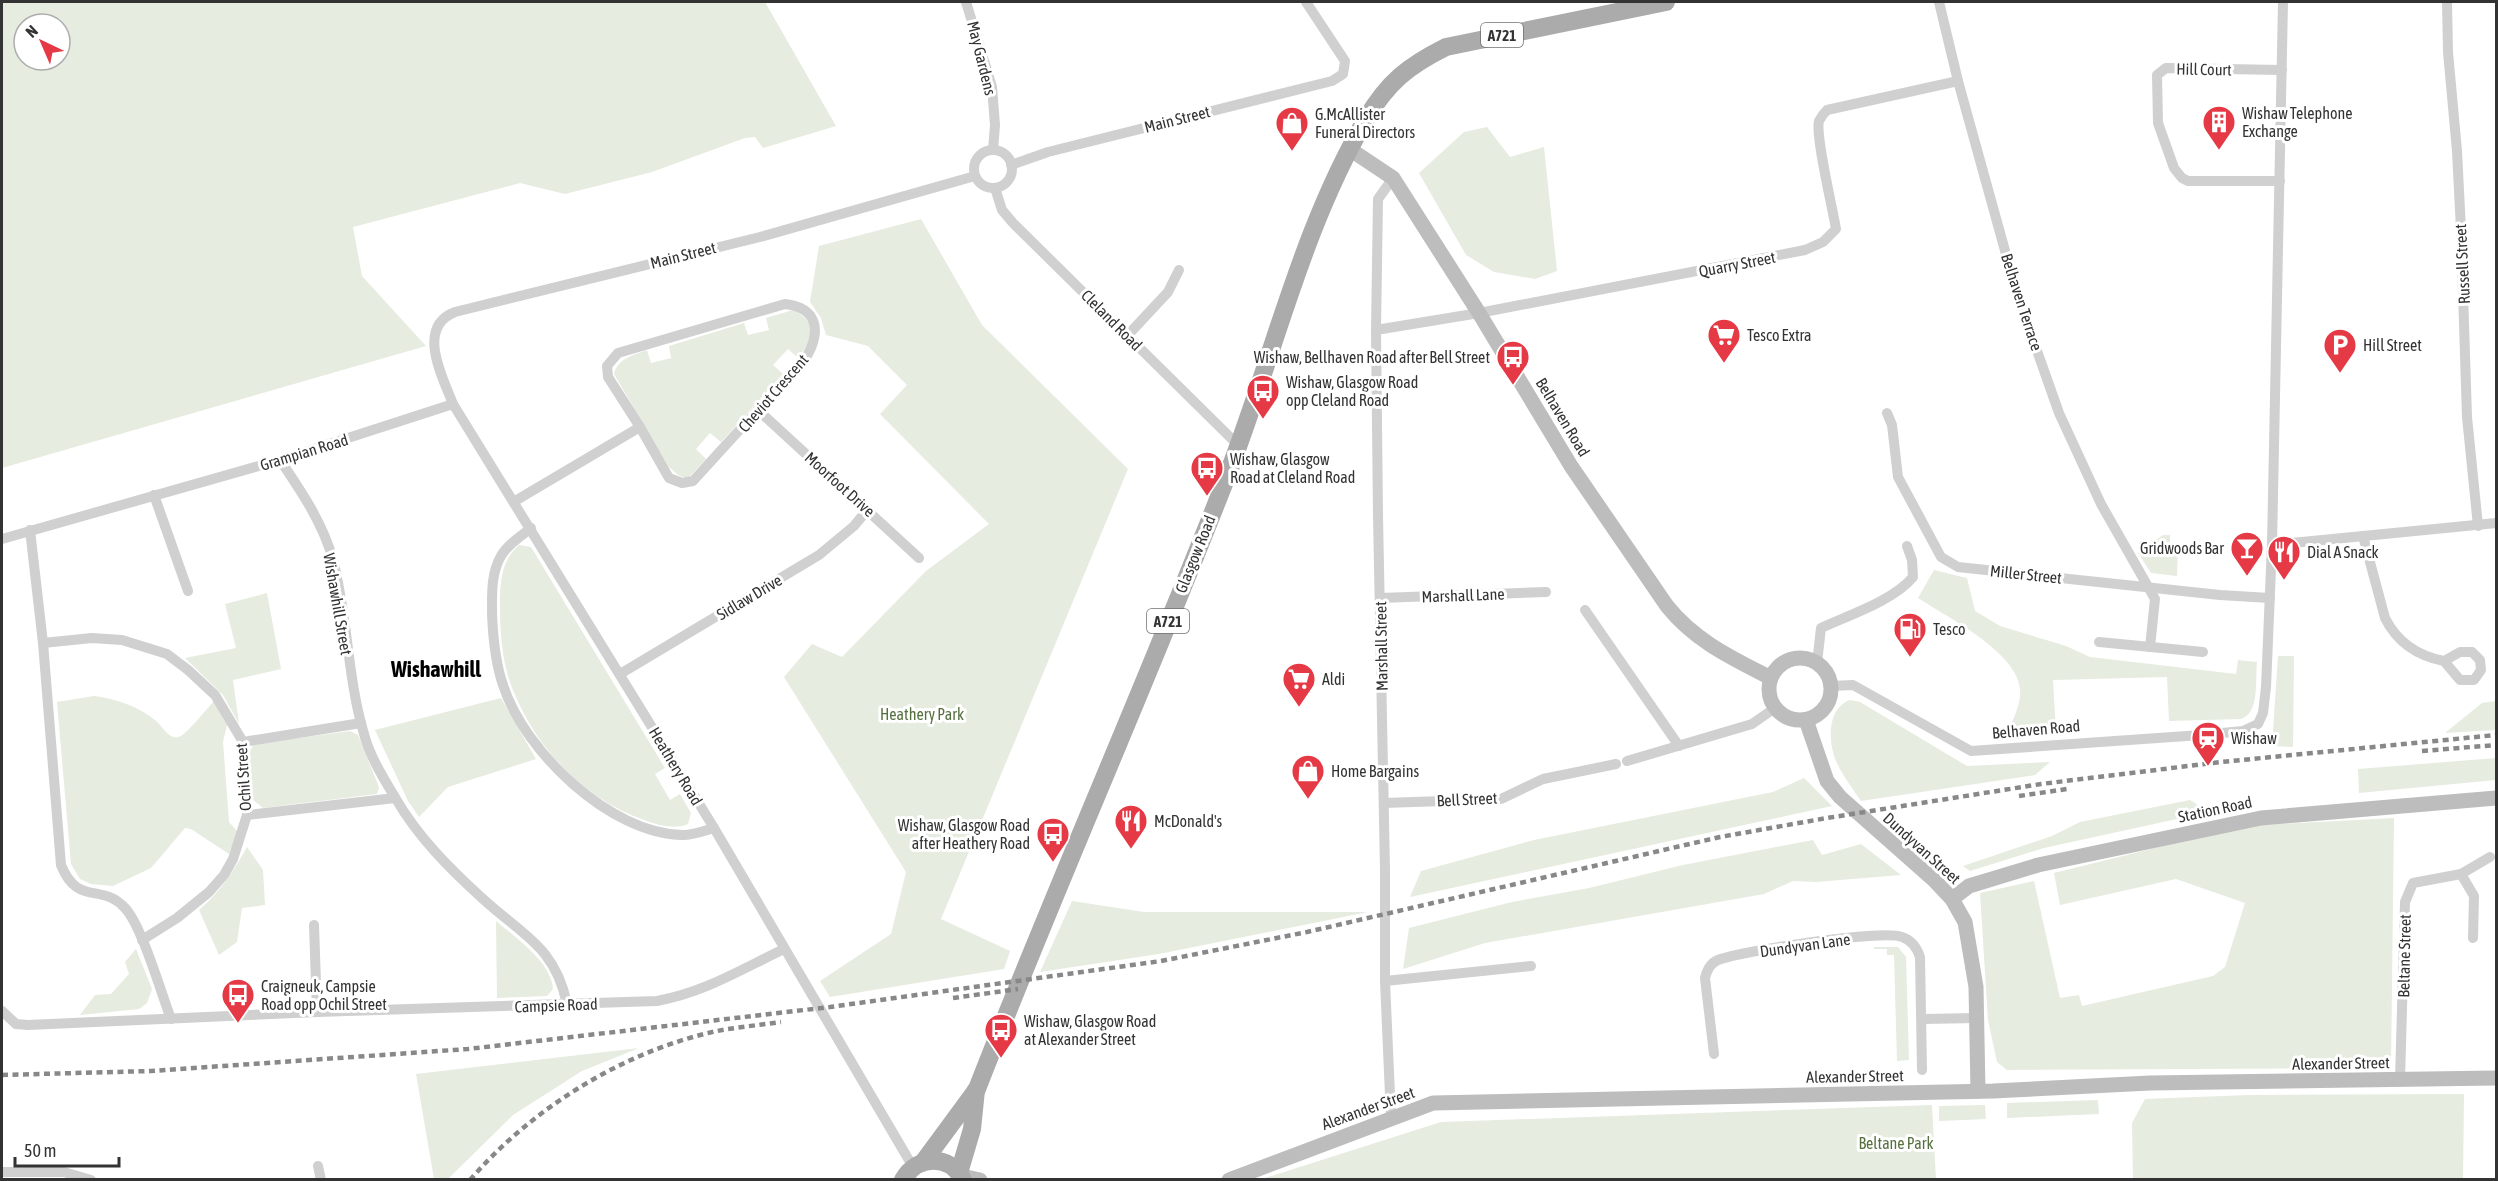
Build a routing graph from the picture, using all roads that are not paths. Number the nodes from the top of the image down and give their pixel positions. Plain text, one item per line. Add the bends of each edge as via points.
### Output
1 (966, 2) edge
2 (1306, 2) edge
3 (1666, 2) edge
4 (1939, 2) edge
5 (2283, 2) edge
6 (2447, 2) edge
7 (2282, 70) junction
8 (1958, 81) junction
9 (993, 150) junction
10 (1351, 150) junction
11 (1011, 165) junction
12 (975, 176) junction
13 (1393, 178) junction
14 (2280, 181) junction
15 (995, 188) junction
16 (1179, 270) dead end
17 (1479, 313) junction
18 (1376, 330) junction
19 (1127, 336) junction
20 (439, 367) joint
21 (453, 404) junction
22 (759, 411) junction
23 (1887, 413) dead end
24 (640, 427) junction
25 (1238, 446) junction
26 (280, 460) junction
27 (154, 495) junction
28 (515, 501) junction
29 (868, 509) junction
30 (2496, 524) edge
31 (2478, 526) junction
32 (531, 528) junction
33 (30, 530) junction
34 (2362, 536) junction
35 (2, 539) edge
36 (2272, 545) junction
37 (1906, 546) dead end
38 (919, 558) dead end
39 (2148, 586) junction
40 (188, 591) dead end
41 (1546, 592) dead end
42 (1380, 598) junction
43 (2270, 598) junction
44 (1585, 610) dead end
45 (2099, 642) dead end
46 (43, 644) junction
47 (2150, 647) junction
48 (2204, 652) dead end
49 (2444, 661) dead end
50 (1817, 663) junction
51 (620, 674) junction
52 (1771, 678) junction
53 (1831, 686) junction
54 (1775, 708) junction
55 (1806, 720) junction
56 (361, 723) junction
57 (243, 742) junction
58 (1678, 746) junction
59 (1628, 761) dead end
60 (1616, 764) dead end
61 (395, 798) junction
62 (2496, 798) edge
63 (1384, 803) junction
64 (247, 815) junction
65 (714, 828) junction
66 (2490, 857) dead end
67 (2461, 874) junction
68 (1952, 899) junction
69 (314, 925) dead end
70 (2474, 938) dead end
71 (142, 940) junction
72 (784, 949) junction
73 (1531, 966) dead end
74 (1385, 981) junction
75 (567, 1004) junction
76 (2, 1011) edge
77 (316, 1012) junction
78 (1977, 1018) junction
79 (171, 1019) junction
80 (1923, 1019) junction
81 (1714, 1054) dead end
82 (1922, 1070) dead end
83 (2496, 1078) edge
84 (2400, 1080) junction
85 (976, 1089) junction
86 (1978, 1091) junction
87 (1391, 1118) junction
88 (318, 1166) dead end
89 (2, 1172) edge
90 (910, 1173) edge
91 (966, 1177) edge
92 (91, 1179) edge
93 (321, 1179) edge
94 (1229, 1179) edge

1 - 9 street, May Gardens via 992,87
2 - 11 street, Main Street via 1345,61 1343,74 1332,81 1048,152
3 - 10 main road, A721 via 1446,47 1394,79 1366,119
4 - 8 street, Belhaven Terrace
5 - 7 street
6 - 31 street, Russell Street via 2461,230 2467,417
7 - 14 street
7 - 14 street, Hill Court via 2166,68 2157,75 2158,123 2174,168 2182,178
8 - 17 street, Quarry Street via 1823,114 1818,122 1820,145 1836,229 1823,242 1777,256
8 - 39 street, Belhaven Terrace via 2017,294 2059,413 2101,504
9 - 11 street via 1005,154
9 - 12 street via 977,158
10 - 13 street, Belhaven Road
10 - 25 main road, Glasgow Road / A721 via 1321,213
11 - 15 street via 1007,183
12 - 15 street via 983,186
12 - 20 street, Main Street via 760,237 446,315 433,334
13 - 17 street, Belhaven Road
13 - 18 street, Marshall Street via 1378,199
14 - 36 street
15 - 19 street, Cleland Road via 1002,210
16 - 19 street via 1168,292
17 - 18 street, Quarry Street
17 - 52 street, Belhaven Road via 1571,466 1681,623 1724,654
18 - 42 street, Marshall Street
19 - 25 street, Cleland Road
20 - 21 street, Heathery Road
21 - 26 street, Grampian Road
21 - 28 street, Heathery Road
22 - 24 street, Cheviot Crescent via 693,481 681,483 669,478
22 - 24 street, Cheviot Crescent via 814,343 813,320 798,306 785,304 618,353 607,366 608,377
22 - 29 street, Moorfoot Drive
23 - 39 street, Miller Street via 1898,477 1941,557 1958,567
24 - 28 street
25 - 85 main road, Glasgow Road / A721
26 - 27 street, Grampian Road
26 - 56 street, Wishawhill Street via 304,496 332,558
27 - 33 street, Grampian Road
27 - 40 street
28 - 32 street, Heathery Road
29 - 38 street, Moorfoot Drive
29 - 51 street, Sidlaw Drive via 819,555
30 - 31 street
31 - 34 street
32 - 51 street, Heathery Road
32 - 65 street via 502,554 492,591 496,658 508,698 524,725 554,768 604,808 660,832 683,835
33 - 35 street, Grampian Road
33 - 46 street
34 - 36 street
34 - 49 street via 2391,631 2417,651
36 - 43 street
37 - 50 street via 1913,577 1907,585 1821,628
39 - 43 street, Miller Street
39 - 47 street, Belhaven Terrace via 2155,599
41 - 42 street, Marshall Lane
42 - 63 street, Marshall Street
43 - 53 street, Belhaven Road via 2263,713 2253,728 1971,751 1853,686
44 - 58 street
45 - 47 street
46 - 57 street, Ochil Street via 92,638 122,640 167,654 215,695
46 - 71 street via 61,865 66,879 77,889 114,897 128,911
47 - 48 street
50 - 52 street via 1802,658 1787,661
50 - 53 street via 1827,673
51 - 65 street, Heathery Road
52 - 54 street via 1769,696
53 - 55 street via 1828,704 1816,717
54 - 55 street via 1788,719
54 - 58 street via 1752,724
55 - 68 street, Dundyvan Street via 1827,781 1839,797
56 - 57 street
56 - 61 street, Wishawhill Street via 374,760
57 - 64 street, Ochil Street
58 - 59 street
60 - 63 street, Bell Street via 1543,779 1501,799
61 - 64 street
61 - 75 street, Wishawhill Street via 409,822 451,869 546,954 559,974
62 - 68 street, Station Road via 2253,819 2038,865 1969,886
63 - 74 street, Marshall Street
64 - 71 street, Ochil Street via 224,875 177,918
65 - 72 street, Heathery Road
66 - 67 street, Beltane Street
67 - 70 street via 2474,896
67 - 84 street, Beltane Street via 2413,883 2404,902
68 - 78 street, Dundyvan Street via 1965,922
69 - 77 street
71 - 79 street
72 - 75 street, Campsie Road via 686,996 657,1001
72 - 90 street, Heathery Road
73 - 74 street
74 - 87 street, Marshall Street
75 - 77 street, Campsie Road
76 - 79 street, Campsie Road via 16,1024 28,1025
77 - 79 street, Campsie Road
78 - 80 street
78 - 86 street, Dundyvan Street
80 - 81 street, Dundyvan Lane via 1920,957 1910,940 1900,935 1786,946 1717,960 1708,969 1705,978
80 - 82 street, Dundyvan Lane
83 - 84 street, Alexander Street
84 - 86 street, Alexander Street via 2150,1083
85 - 90 main road, Glasgow Road / A721
85 - 91 main road, Glasgow Road / A721
86 - 87 street, Alexander Street via 1433,1103
87 - 94 street, Alexander Street
88 - 93 street
89 - 92 street via 64,1172
90 - 91 main road via 947,1163

